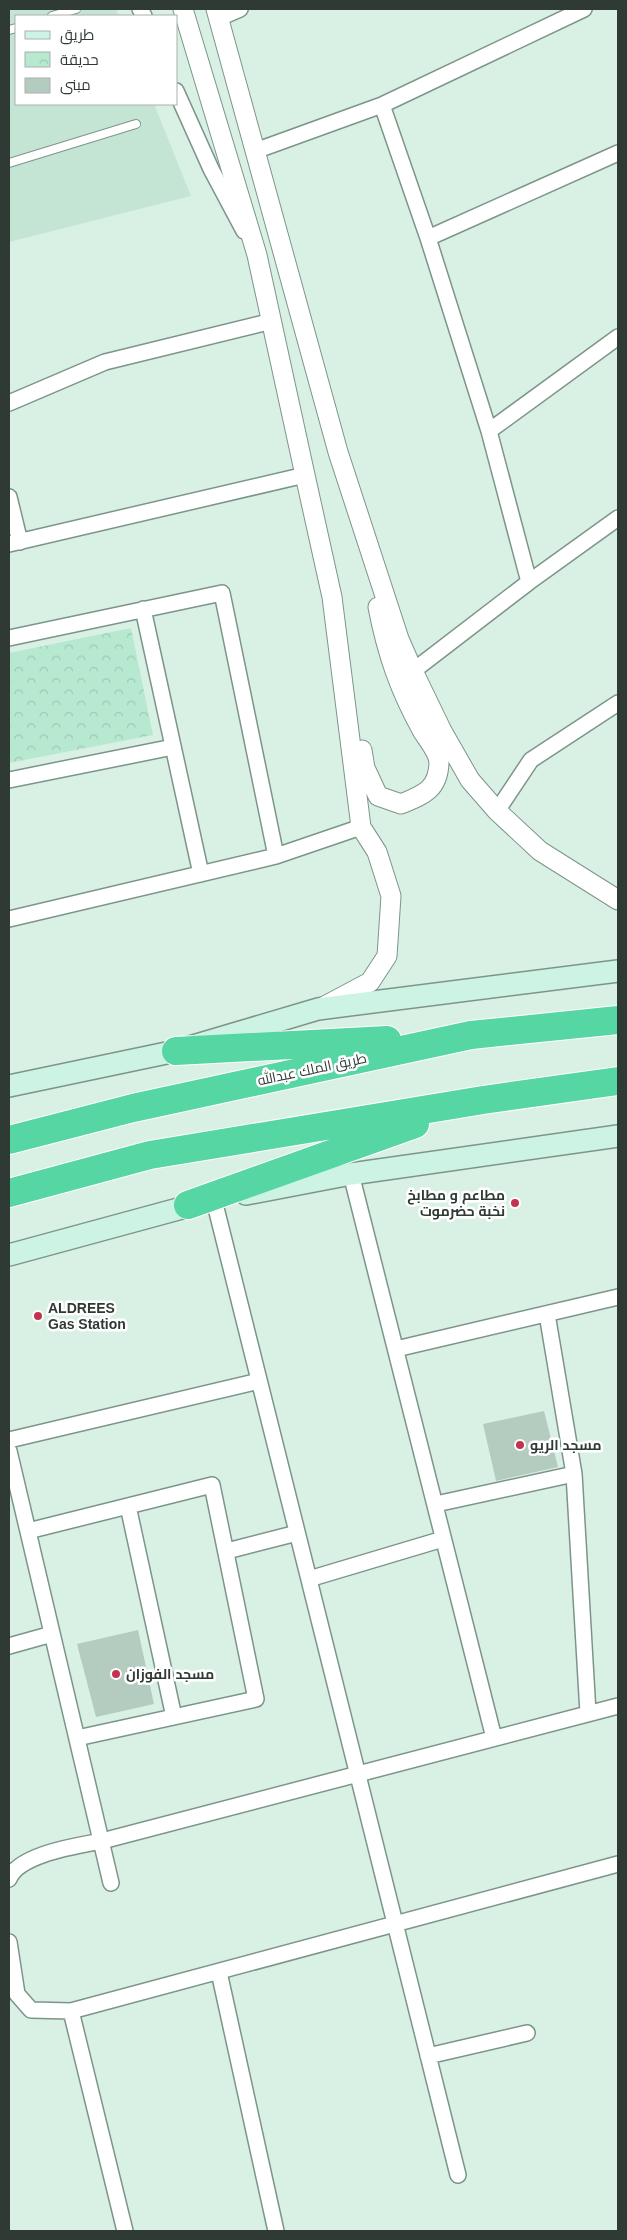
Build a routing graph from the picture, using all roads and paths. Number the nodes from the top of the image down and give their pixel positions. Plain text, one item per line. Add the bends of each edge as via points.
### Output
1 (76, 9) edge
2 (183, 9) edge
3 (240, 9) edge
4 (584, 9) edge
5 (218, 13) edge
6 (55, 15) edge
7 (178, 95) edge
8 (382, 105) junction
9 (136, 124) dead end
10 (255, 151) junction
11 (618, 152) edge
12 (9, 163) edge
13 (428, 238) junction
14 (257, 255) junction
15 (272, 321) junction
16 (618, 337) edge
17 (9, 403) edge
18 (489, 431) junction
19 (305, 475) junction
20 (9, 498) edge
21 (618, 518) edge
22 (360, 520) junction
23 (14, 543) edge
24 (529, 582) junction
25 (332, 597) junction
26 (143, 610) junction
27 (9, 638) edge
28 (413, 671) junction
29 (618, 703) edge
30 (173, 747) junction
31 (9, 780) edge
32 (497, 811) junction
33 (361, 827) junction
34 (276, 856) junction
35 (200, 874) junction
36 (618, 900) edge
37 (9, 919) edge
38 (618, 971) edge
39 (318, 1009) junction
40 (618, 1020) edge
41 (471, 1035) junction
42 (176, 1051) junction
43 (618, 1081) edge
44 (9, 1086) edge
45 (483, 1100) junction
46 (618, 1136) edge
47 (9, 1140) edge
48 (576, 1142) junction
49 (618, 1148) edge
50 (351, 1174) junction
51 (9, 1193) edge
52 (201, 1202) junction
53 (9, 1255) edge
54 (618, 1297) edge
55 (547, 1314) junction
56 (396, 1349) junction
57 (259, 1381) junction
58 (9, 1440) edge
59 (9, 1451) edge
60 (574, 1474) junction
61 (436, 1504) junction
62 (128, 1506) junction
63 (28, 1531) junction
64 (297, 1533) junction
65 (444, 1539) junction
66 (227, 1551) junction
67 (309, 1579) junction
68 (52, 1634) junction
69 (9, 1646) edge
70 (618, 1706) edge
71 (588, 1714) junction
72 (174, 1717) junction
73 (78, 1738) junction
74 (494, 1738) junction
75 (357, 1774) junction
76 (102, 1841) junction
77 (618, 1864) edge
78 (9, 1879) edge
79 (111, 1883) dead end
80 (395, 1924) junction
81 (9, 1942) edge
82 (219, 1972) junction
83 (72, 2011) junction
84 (527, 2032) dead end
85 (428, 2056) junction
86 (458, 2175) dead end
87 (125, 2231) edge
88 (276, 2231) edge

1 - 6 lane
2 - 14 street
3 - 5 street
4 - 8 street
5 - 10 street
7 - 14 street via 211,169
8 - 10 street
8 - 13 street
9 - 12 lane
10 - 22 street via 338,452
11 - 13 street
13 - 18 street
14 - 15 street
15 - 17 street via 106,362
15 - 19 street
16 - 18 street
18 - 24 street
19 - 23 street
19 - 25 street
20 - 23 street
21 - 24 street
22 - 25 street via 383,634 400,687 439,760 437,777 426,793 401,804 378,796 365,768
22 - 28 street via 399,639
24 - 28 street
25 - 33 street
26 - 27 street
26 - 30 street
26 - 34 street via 222,593
28 - 32 street via 470,780
29 - 32 street via 531,760
30 - 31 street
30 - 35 street
32 - 36 street via 540,851
33 - 34 street
33 - 39 street via 377,852 391,896 386,956 370,982
34 - 35 street
35 - 37 street
38 - 39 main road
39 - 42 main road
40 - 41 highway, طريق الملك عبدالله
41 - 42 highway
41 - 47 highway, طريق الملك عبدالله via 133,1108
42 - 44 main road
43 - 45 highway
45 - 51 highway via 150,1155
45 - 52 highway
46 - 48 main road
48 - 49 main road
48 - 50 main road
50 - 52 main road
50 - 56 street
52 - 53 main road
52 - 57 street
54 - 55 street
55 - 56 street
55 - 60 street
56 - 61 street
57 - 58 street
57 - 64 street
59 - 63 street
60 - 61 street
60 - 71 street
61 - 65 street
62 - 63 street
62 - 66 street via 212,1485
62 - 72 street
63 - 68 street
64 - 66 street
64 - 67 street
65 - 67 street
65 - 74 street
66 - 72 street via 256,1699
67 - 75 street
68 - 69 street
68 - 73 street
70 - 71 street
71 - 74 street
72 - 73 street
73 - 76 street
74 - 75 street
75 - 76 street
75 - 80 street
76 - 78 street via 29,1860
76 - 79 street
77 - 80 street
80 - 82 street
80 - 85 street
81 - 83 street via 17,1994 31,2010
82 - 83 street
82 - 88 street
83 - 87 street
84 - 85 street
85 - 86 street

